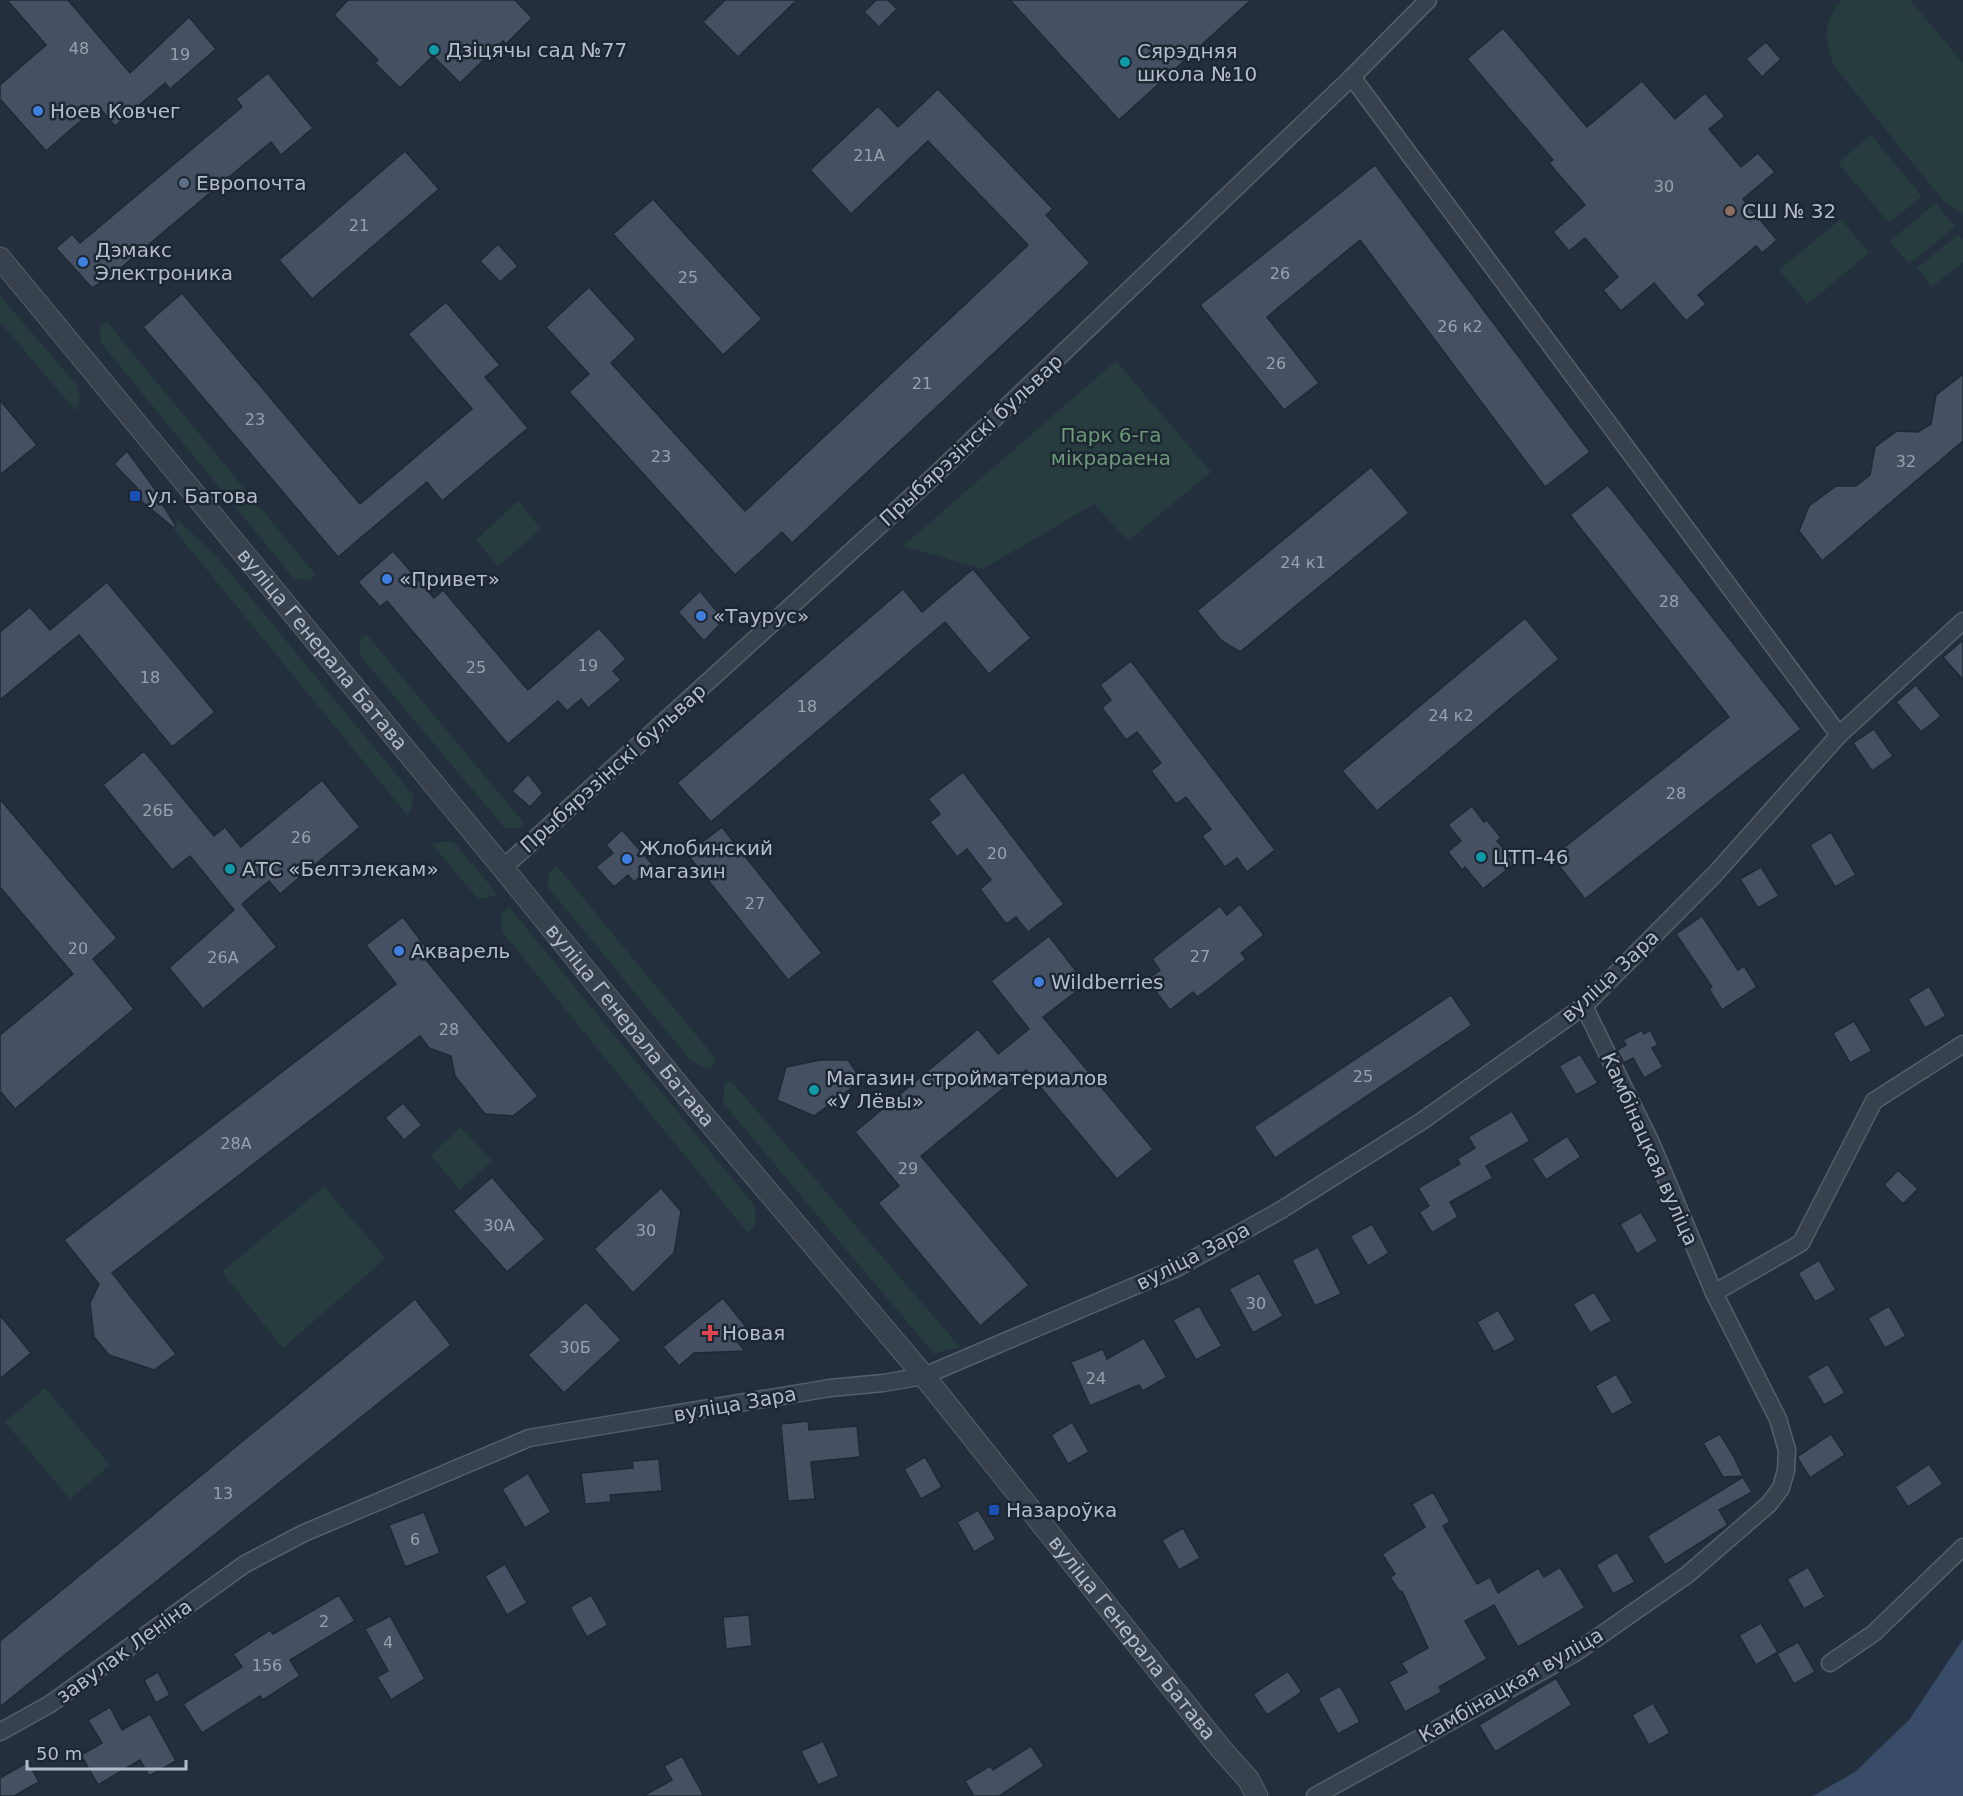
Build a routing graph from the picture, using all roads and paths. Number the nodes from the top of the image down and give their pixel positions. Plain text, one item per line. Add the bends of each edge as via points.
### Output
1 (1428, 0) edge
2 (1352, 77) junction
3 (0, 258) edge
4 (1963, 621) edge
5 (1839, 735) junction
6 (503, 868) junction
7 (1584, 1006) junction
8 (1963, 1044) edge
9 (1714, 1293) junction
10 (924, 1376) junction
11 (1963, 1546) edge
12 (245, 1564) joint
13 (1830, 1663) dead end
14 (0, 1732) edge
15 (1257, 1796) edge
16 (1315, 1796) edge

1 - 2 street, Прыбярэзінскі бульвар
2 - 5 street
2 - 6 street, Прыбярэзінскі бульвар via 932,478
3 - 6 street, вуліца Генерала Батава
4 - 5 street, вуліца Зара
5 - 7 street, вуліца Зара via 1715,874
6 - 10 street, вуліца Генерала Батава via 688,1097
7 - 9 street, Камбінацкая вуліца via 1651,1143
7 - 10 street, вуліца Зара via 1422,1121 1178,1268
8 - 9 street via 1874,1101 1801,1243
9 - 16 street, Камбінацкая вуліца via 1778,1419 1787,1450 1781,1488 1769,1504 1687,1575 1575,1653
10 - 12 street, вуліца Зара via 529,1438 304,1533
10 - 15 street, вуліца Генерала Батава via 1248,1779
11 - 13 street via 1874,1633
12 - 14 street, завулак Леніна via 50,1704

